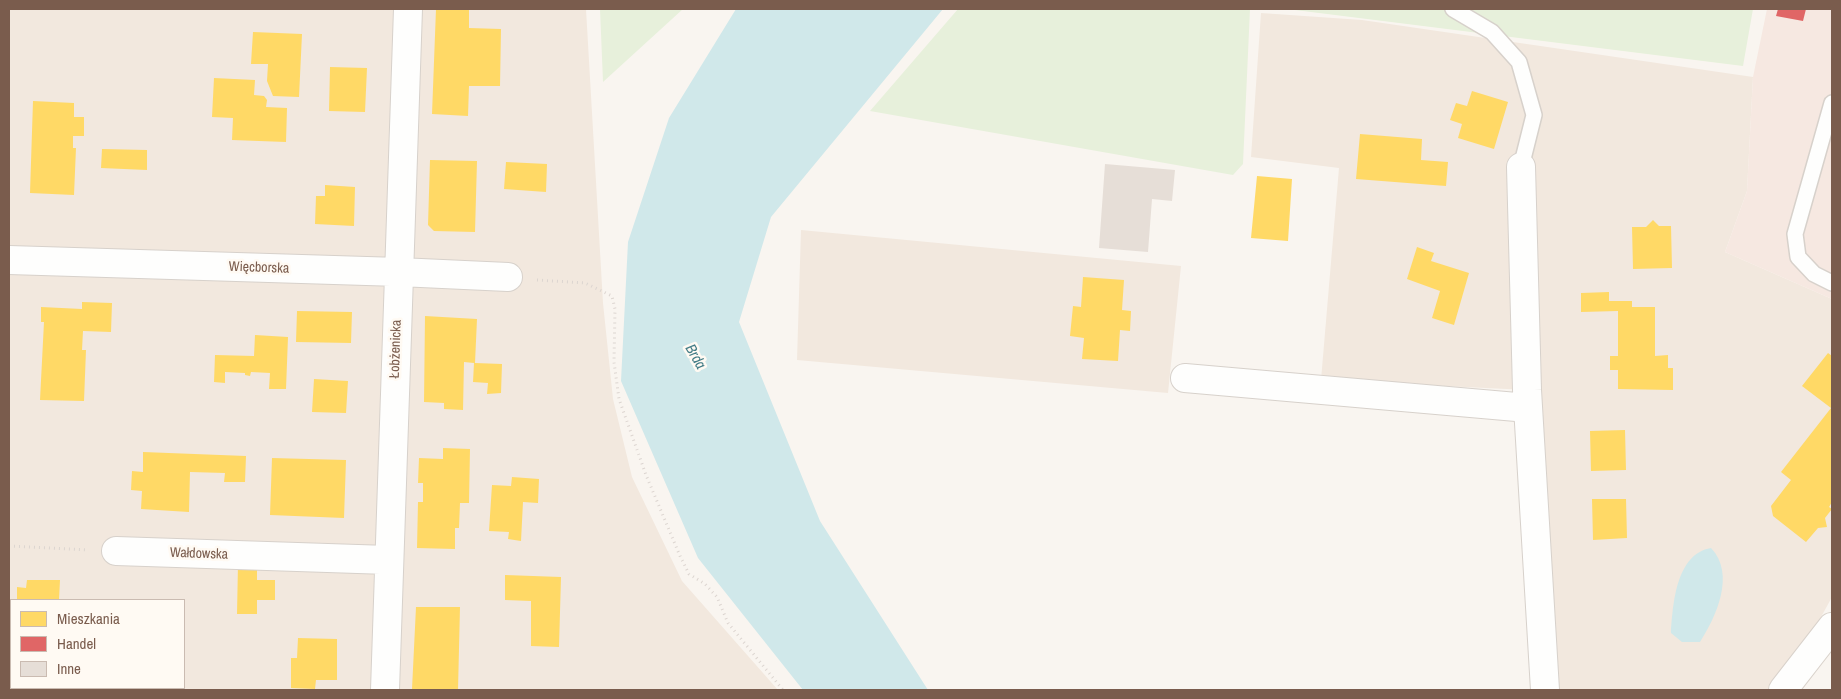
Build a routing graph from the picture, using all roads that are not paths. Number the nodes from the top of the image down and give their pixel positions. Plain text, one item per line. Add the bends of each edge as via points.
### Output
1 (408, 9) edge
2 (1453, 9) edge
3 (1832, 103) edge
4 (1521, 167) joint
5 (9, 260) edge
6 (399, 272) junction
7 (508, 277) road end
8 (1832, 283) edge
9 (1185, 378) dead end
10 (1528, 408) junction
11 (116, 551) road end
12 (388, 560) junction
13 (1832, 627) edge
14 (385, 690) edge
15 (1545, 690) edge
16 (1783, 690) edge

1 - 6 street, Łobżenicka
2 - 4 lane via 1492,32 1519,62 1534,115
3 - 8 lane via 1795,234 1798,258 1814,274
4 - 10 street
5 - 6 street, Więcborska
6 - 7 street, Więcborska
6 - 12 street, Łobżenicka
9 - 10 street
10 - 15 street
11 - 12 street, Wałdowska
12 - 14 street, Łobżenicka
13 - 16 street

